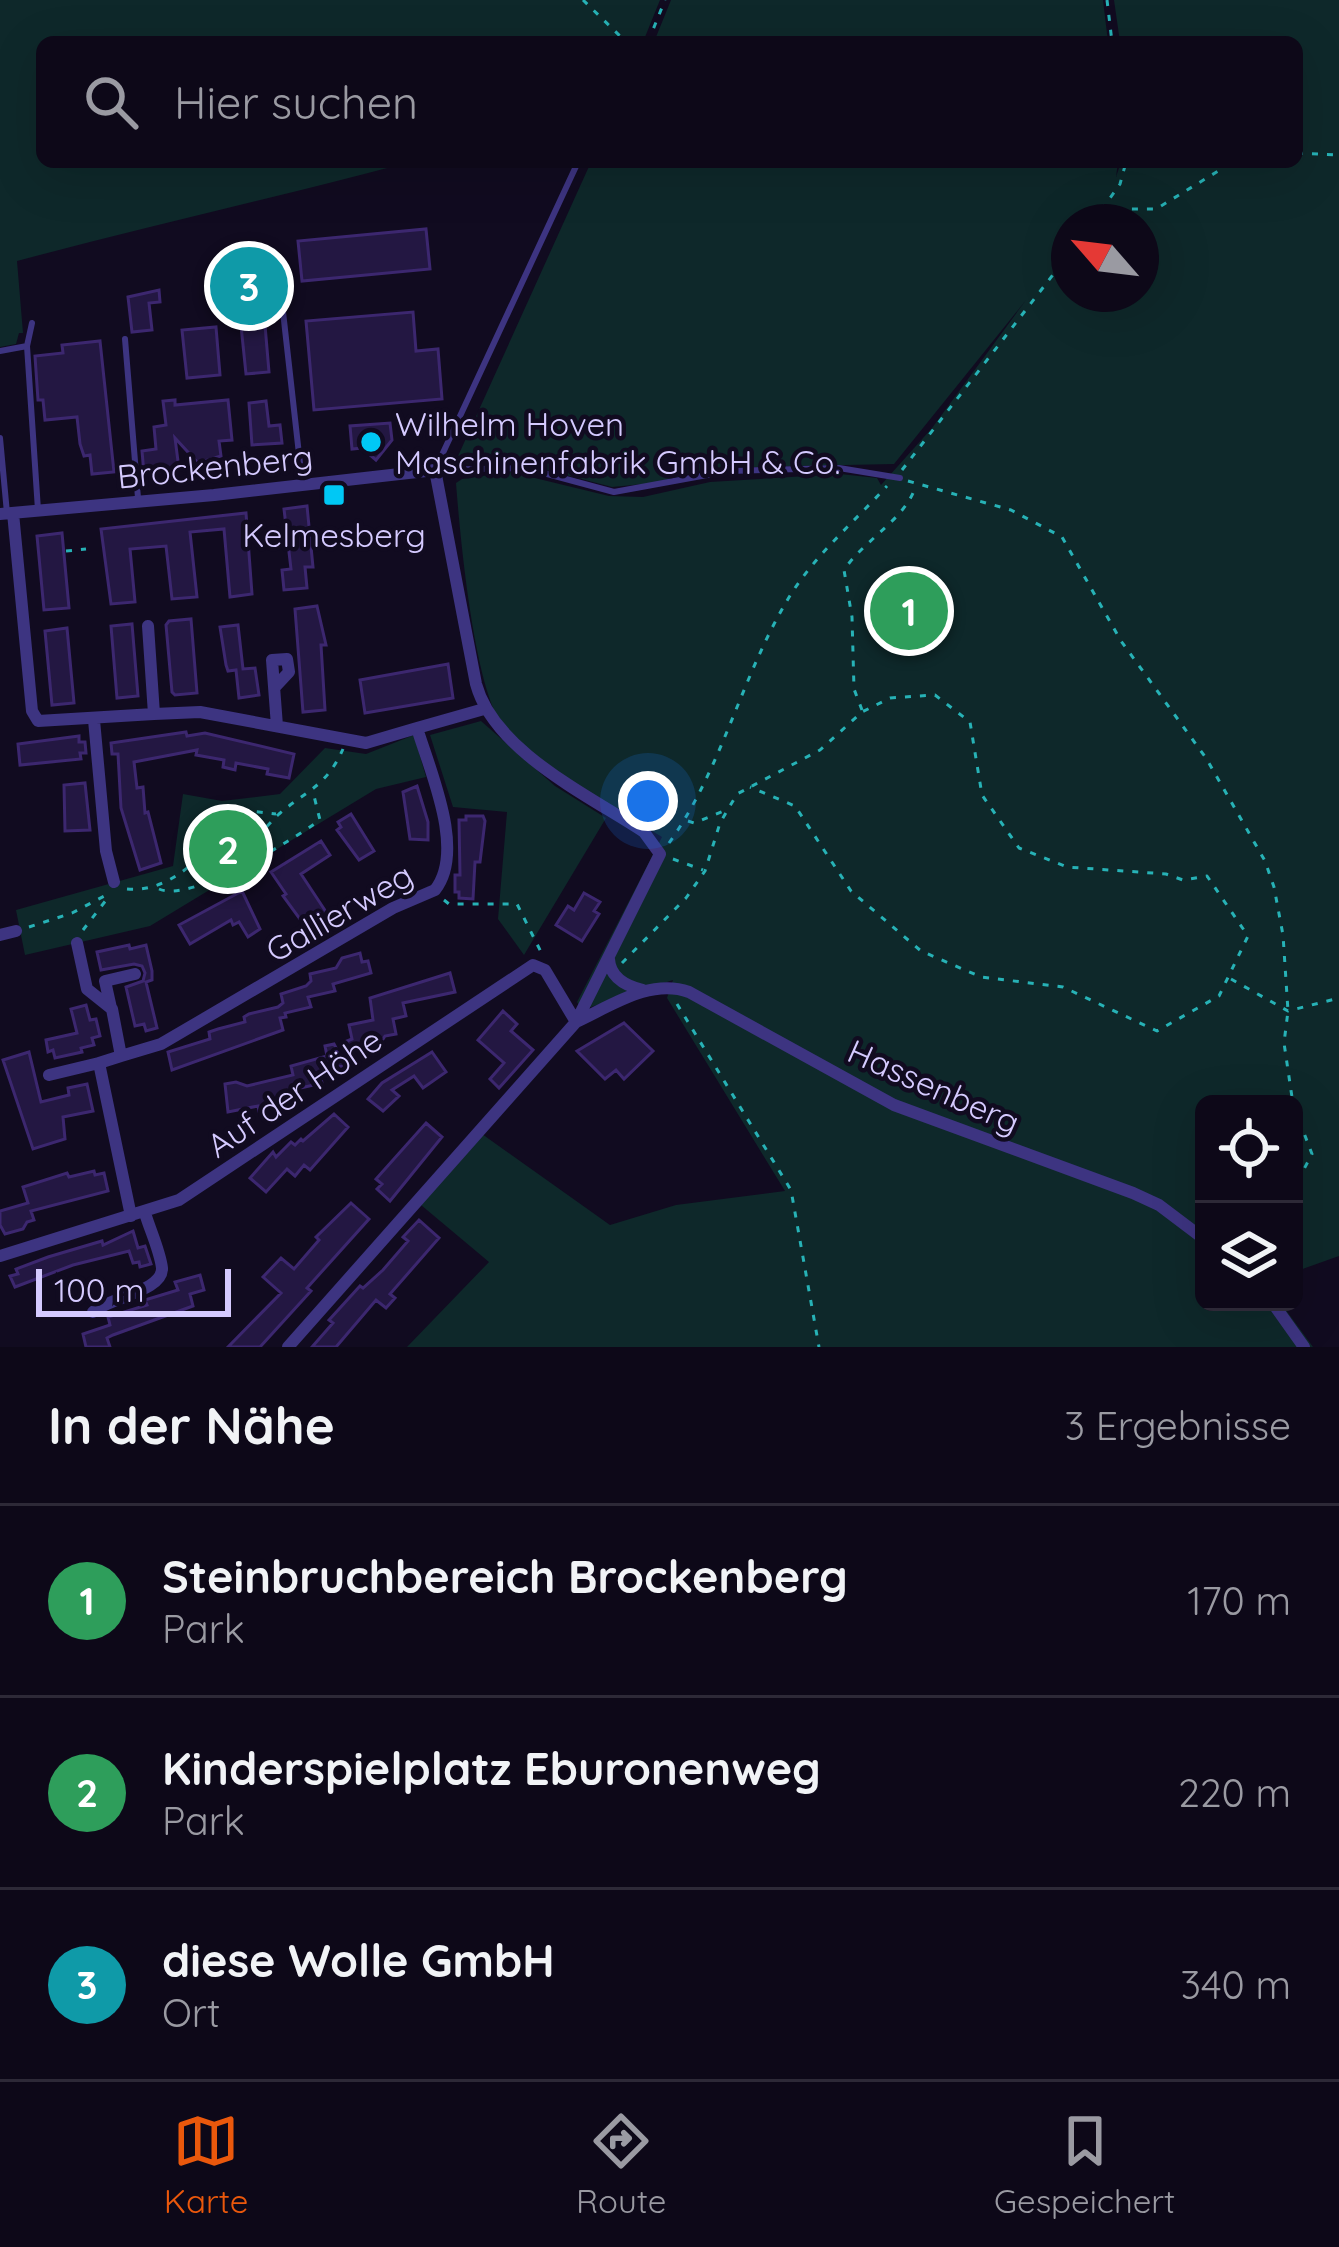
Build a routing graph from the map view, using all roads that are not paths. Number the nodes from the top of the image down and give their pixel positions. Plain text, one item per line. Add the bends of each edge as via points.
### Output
1 (575, 168) edge
2 (279, 276) dead end
3 (32, 323) dead end
4 (124, 339) dead end
5 (27, 346) junction
6 (0, 351) edge
7 (0, 438) edge
8 (436, 470) junction
9 (898, 477) road end
10 (302, 485) junction
11 (139, 502) junction
12 (38, 510) junction
13 (7, 513) edge
14 (148, 626) dead end
15 (275, 687) dead end
16 (484, 709) junction
17 (154, 714) junction
18 (94, 720) junction
19 (277, 726) junction
20 (417, 728) junction
21 (113, 888) road end
22 (16, 931) road end
23 (0, 935) edge
24 (76, 943) road end
25 (609, 957) junction
26 (135, 974) dead end
27 (643, 990) junction
28 (112, 1009) junction
29 (576, 1022) junction
30 (121, 1056) junction
31 (99, 1064) junction
32 (50, 1076) dead end
33 (138, 1214) junction
34 (1195, 1232) edge
35 (0, 1256) edge
36 (1278, 1311) edge
37 (93, 1312) dead end
38 (288, 1347) edge
39 (1304, 1347) edge

1 - 8 lane
2 - 10 lane
3 - 5 lane
4 - 11 lane
5 - 6 lane
5 - 12 lane
7 - 13 lane
8 - 9 lane via 525,468 614,492 729,471 839,468
8 - 10 street, Brockenberg
8 - 16 street
10 - 11 street, Brockenberg
11 - 12 street, Brockenberg
12 - 13 street, Brockenberg
13 - 18 street via 34,717
14 - 17 street
15 - 19 street
16 - 20 street
16 - 25 street via 506,736 644,832 660,854
17 - 18 street
17 - 19 street via 200,712
18 - 21 street
19 - 20 street via 366,743
20 - 30 street, Gallierweg via 446,820 445,870 435,890 161,1044
22 - 23 street
24 - 28 street via 86,989
25 - 27 street via 612,974
25 - 29 street
26 - 28 street via 105,981
27 - 29 street
27 - 34 street, Hassenberg via 689,992 894,1105 1159,1205
28 - 30 street
29 - 33 street, Auf der Höhe via 539,966 521,972 179,1200
29 - 38 street
30 - 31 street, Gallierweg
31 - 32 street, Gallierweg
31 - 33 street
33 - 35 street, Auf der Höhe
33 - 37 street via 162,1270 159,1281
36 - 39 street

